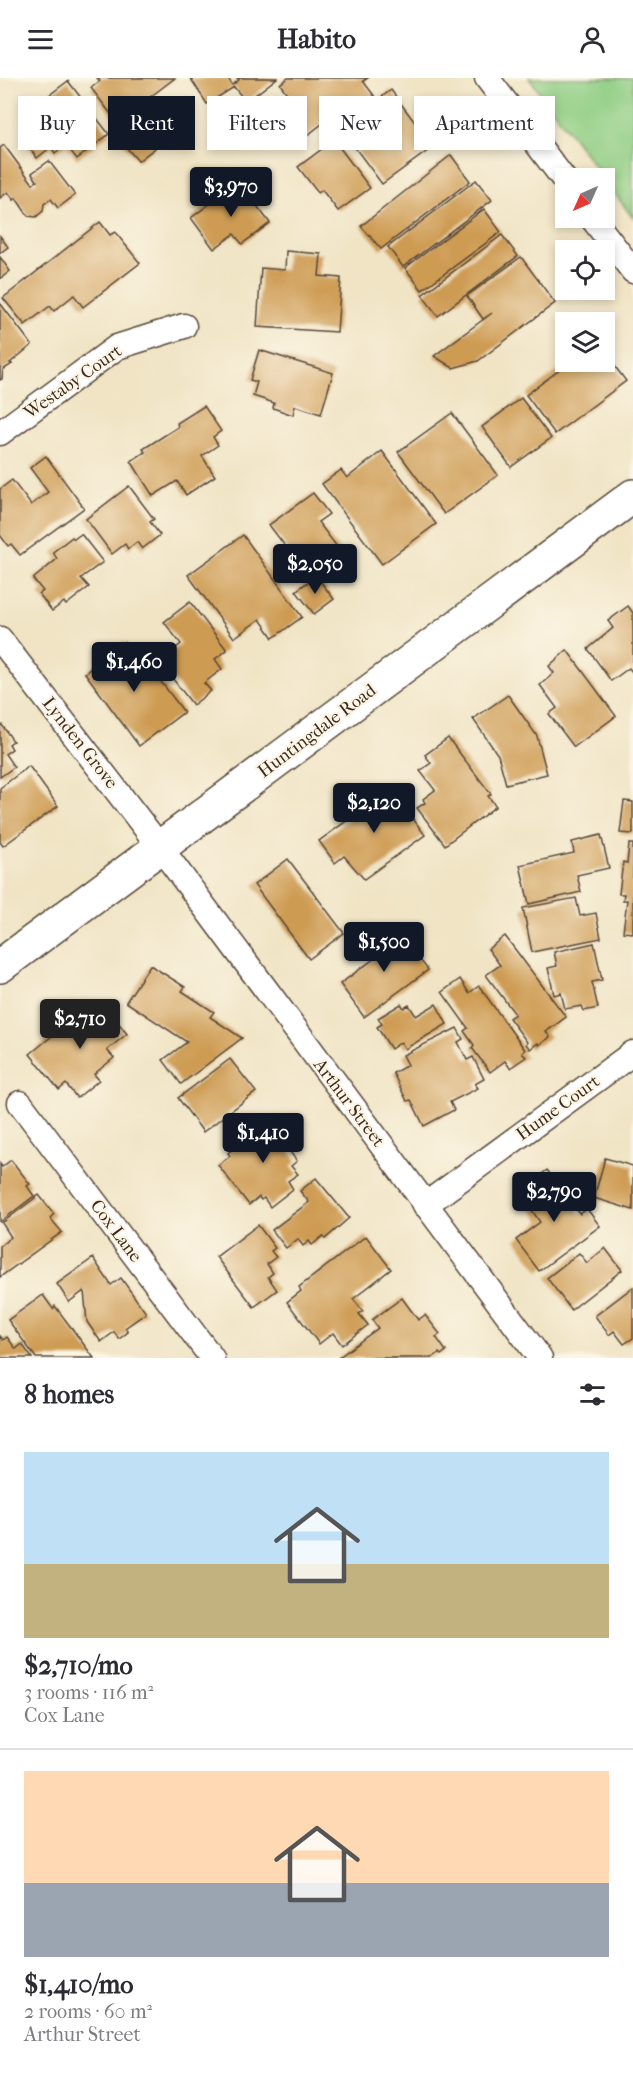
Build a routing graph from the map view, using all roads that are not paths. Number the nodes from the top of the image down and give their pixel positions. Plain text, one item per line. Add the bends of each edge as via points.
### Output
1 (487, 78) edge
2 (555, 168) edge
3 (600, 228) edge
4 (633, 271) edge
5 (184, 326) dead end
6 (0, 434) edge
7 (633, 496) edge
8 (0, 639) edge
9 (160, 847) junction
10 (0, 966) edge
11 (633, 1053) edge
12 (20, 1103) dead end
13 (425, 1205) junction
14 (200, 1354) edge
15 (540, 1358) edge

1 - 2 street
3 - 4 street
5 - 6 street, Westaby Court via 117,347
7 - 9 main road, Huntingdale Road
8 - 9 street, Lynden Grove
9 - 10 main road, Huntingdale Road
9 - 13 street, Arthur Street
11 - 13 street, Hume Court
12 - 14 street, Cox Lane
13 - 15 street, Arthur Street

